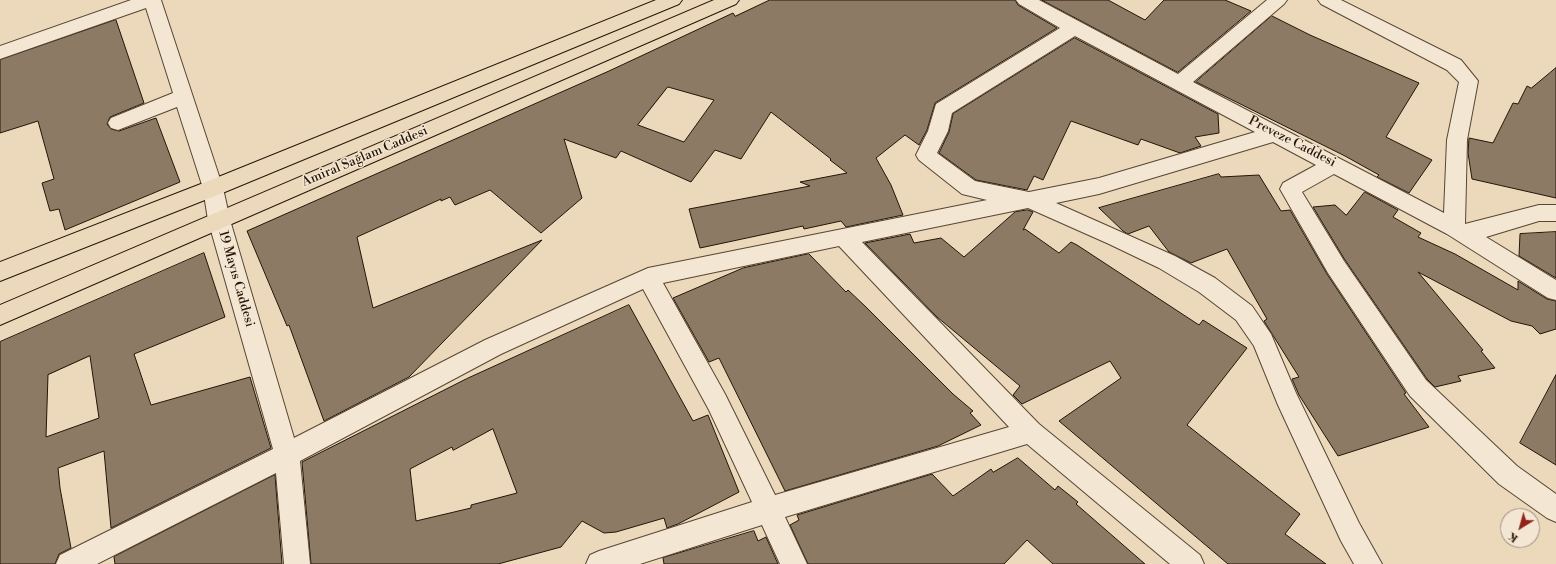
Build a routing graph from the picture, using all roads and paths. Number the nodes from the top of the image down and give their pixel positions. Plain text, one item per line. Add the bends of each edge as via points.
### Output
1 (150, 0) edge
2 (673, 0) edge
3 (730, 0) edge
4 (1025, 0) edge
5 (1278, 0) edge
6 (1326, 0) edge
7 (1074, 28) junction
8 (0, 53) edge
9 (1179, 84) junction
10 (182, 97) junction
11 (118, 123) dead end
12 (1275, 134) junction
13 (1335, 164) junction
14 (213, 188) junction
15 (1029, 200) junction
16 (1556, 213) edge
17 (219, 220) junction
18 (1459, 231) junction
19 (844, 237) junction
20 (0, 272) edge
21 (648, 277) junction
22 (1556, 291) edge
23 (0, 314) edge
24 (1030, 432) junction
25 (287, 455) junction
26 (1556, 509) edge
27 (768, 510) junction
28 (69, 564) edge
29 (297, 564) edge
30 (599, 564) edge
31 (794, 564) edge
32 (1191, 564) edge
33 (1369, 564) edge

1 - 8 street
1 - 10 street, 19 Mayıs Caddesi
2 - 14 main road
3 - 17 main road, Amiral Sağlam Caddesi
4 - 7 street, Preveze Caddesi
5 - 9 street
6 - 18 street via 1454,65 1470,81 1457,140
7 - 9 street, Preveze Caddesi
7 - 15 street via 943,109 938,131 926,155 969,188
9 - 12 street, Preveze Caddesi
10 - 11 street
10 - 14 street, 19 Mayıs Caddesi
12 - 13 street, Preveze Caddesi
12 - 15 street via 1099,186
13 - 18 street, Preveze Caddesi
13 - 26 street via 1290,189 1336,267 1418,388 1508,475
14 - 17 street, 19 Mayıs Caddesi
14 - 20 main road
15 - 19 street
15 - 33 street via 1167,262 1207,286 1244,313 1263,341 1286,397 1346,524
16 - 18 street via 1539,213
17 - 23 main road, Amiral Sağlam Caddesi
17 - 25 street, 19 Mayıs Caddesi
18 - 22 street, Preveze Caddesi
19 - 21 street
19 - 24 street
21 - 25 street via 493,347
21 - 27 street via 717,402
24 - 27 street
24 - 32 street
25 - 28 street
25 - 29 street, 19 Mayıs Caddesi
27 - 30 street
27 - 31 street

